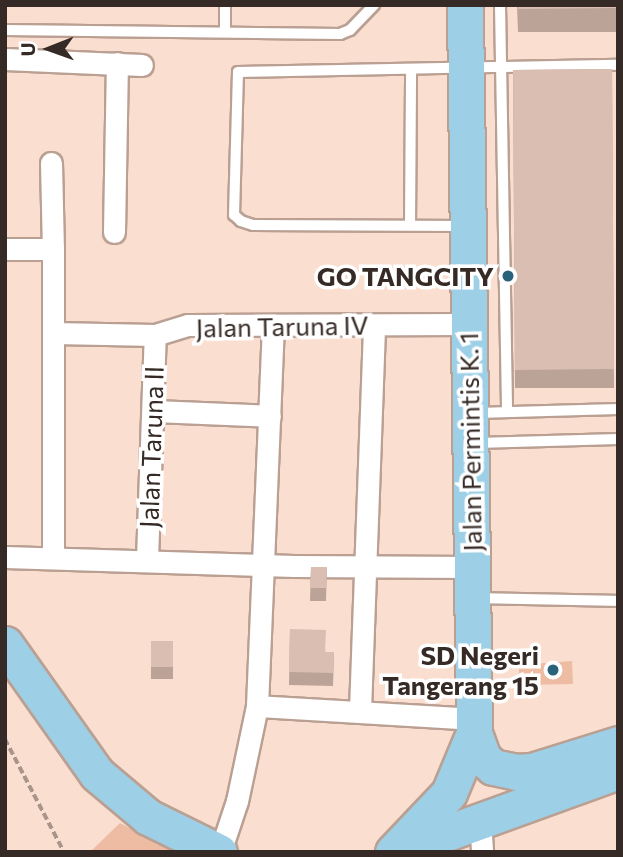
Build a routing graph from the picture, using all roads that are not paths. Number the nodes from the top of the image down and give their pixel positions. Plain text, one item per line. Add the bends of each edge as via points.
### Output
1 (225, 5) edge
2 (465, 5) edge
3 (500, 5) edge
4 (370, 6) edge
5 (5, 30) edge
6 (225, 32) junction
7 (5, 59) edge
8 (117, 63) junction
9 (142, 65) dead end
10 (618, 65) edge
11 (483, 68) junction
12 (411, 69) junction
13 (51, 163) dead end
14 (410, 225) junction
15 (467, 226) junction
16 (114, 232) dead end
17 (5, 249) edge
18 (53, 249) junction
19 (469, 324) junction
20 (273, 325) junction
21 (373, 325) junction
22 (54, 333) junction
23 (155, 335) junction
24 (618, 410) edge
25 (153, 411) junction
26 (508, 411) junction
27 (270, 416) junction
28 (470, 428) junction
29 (618, 439) edge
30 (53, 555) junction
31 (5, 557) edge
32 (147, 559) junction
33 (261, 565) junction
34 (364, 568) junction
35 (472, 582) junction
36 (618, 601) edge
37 (5, 644) edge
38 (257, 706) junction
39 (360, 710) junction
40 (474, 726) junction
41 (618, 744) edge
42 (618, 771) edge
43 (481, 836) edge
44 (220, 852) edge
45 (394, 852) edge

1 - 6 lane
2 - 11 main road, Jalan Permintis K. 1
3 - 11 lane
4 - 6 lane via 350,30 340,34
5 - 6 lane
7 - 8 street
8 - 9 street
8 - 16 street
10 - 11 lane
11 - 12 lane
11 - 15 main road, Jalan Permintis K. 1
11 - 26 lane
12 - 14 lane
12 - 14 lane via 238,72 234,201 234,215 253,225
13 - 18 street
14 - 15 lane
15 - 19 main road, Jalan Permintis K. 1
17 - 18 street
18 - 22 street
19 - 21 street, Jalan Taruna IV
19 - 28 main road, Jalan Permintis K. 1
20 - 21 street, Jalan Taruna IV
20 - 23 street, Jalan Taruna IV via 188,325
20 - 27 street
21 - 34 street
22 - 23 street, Jalan Taruna IV
22 - 30 street
23 - 25 street, Jalan Taruna II
24 - 26 lane
25 - 27 street
25 - 32 street, Jalan Taruna II
26 - 28 lane
27 - 33 street
28 - 29 lane
28 - 35 main road, Jalan Permintis K. 1
30 - 31 street
30 - 32 street
32 - 33 street
33 - 34 street
33 - 38 street
34 - 35 street
34 - 39 street
35 - 36 lane
35 - 40 main road, Jalan Permintis K. 1
37 - 44 main road via 97,774 148,817
38 - 39 street
38 - 44 street via 237,801
39 - 40 street
40 - 41 main road via 483,758 494,767 516,772
40 - 45 main road, Jalan Permintis K. 1 via 449,793
42 - 43 main road
43 - 45 main road

